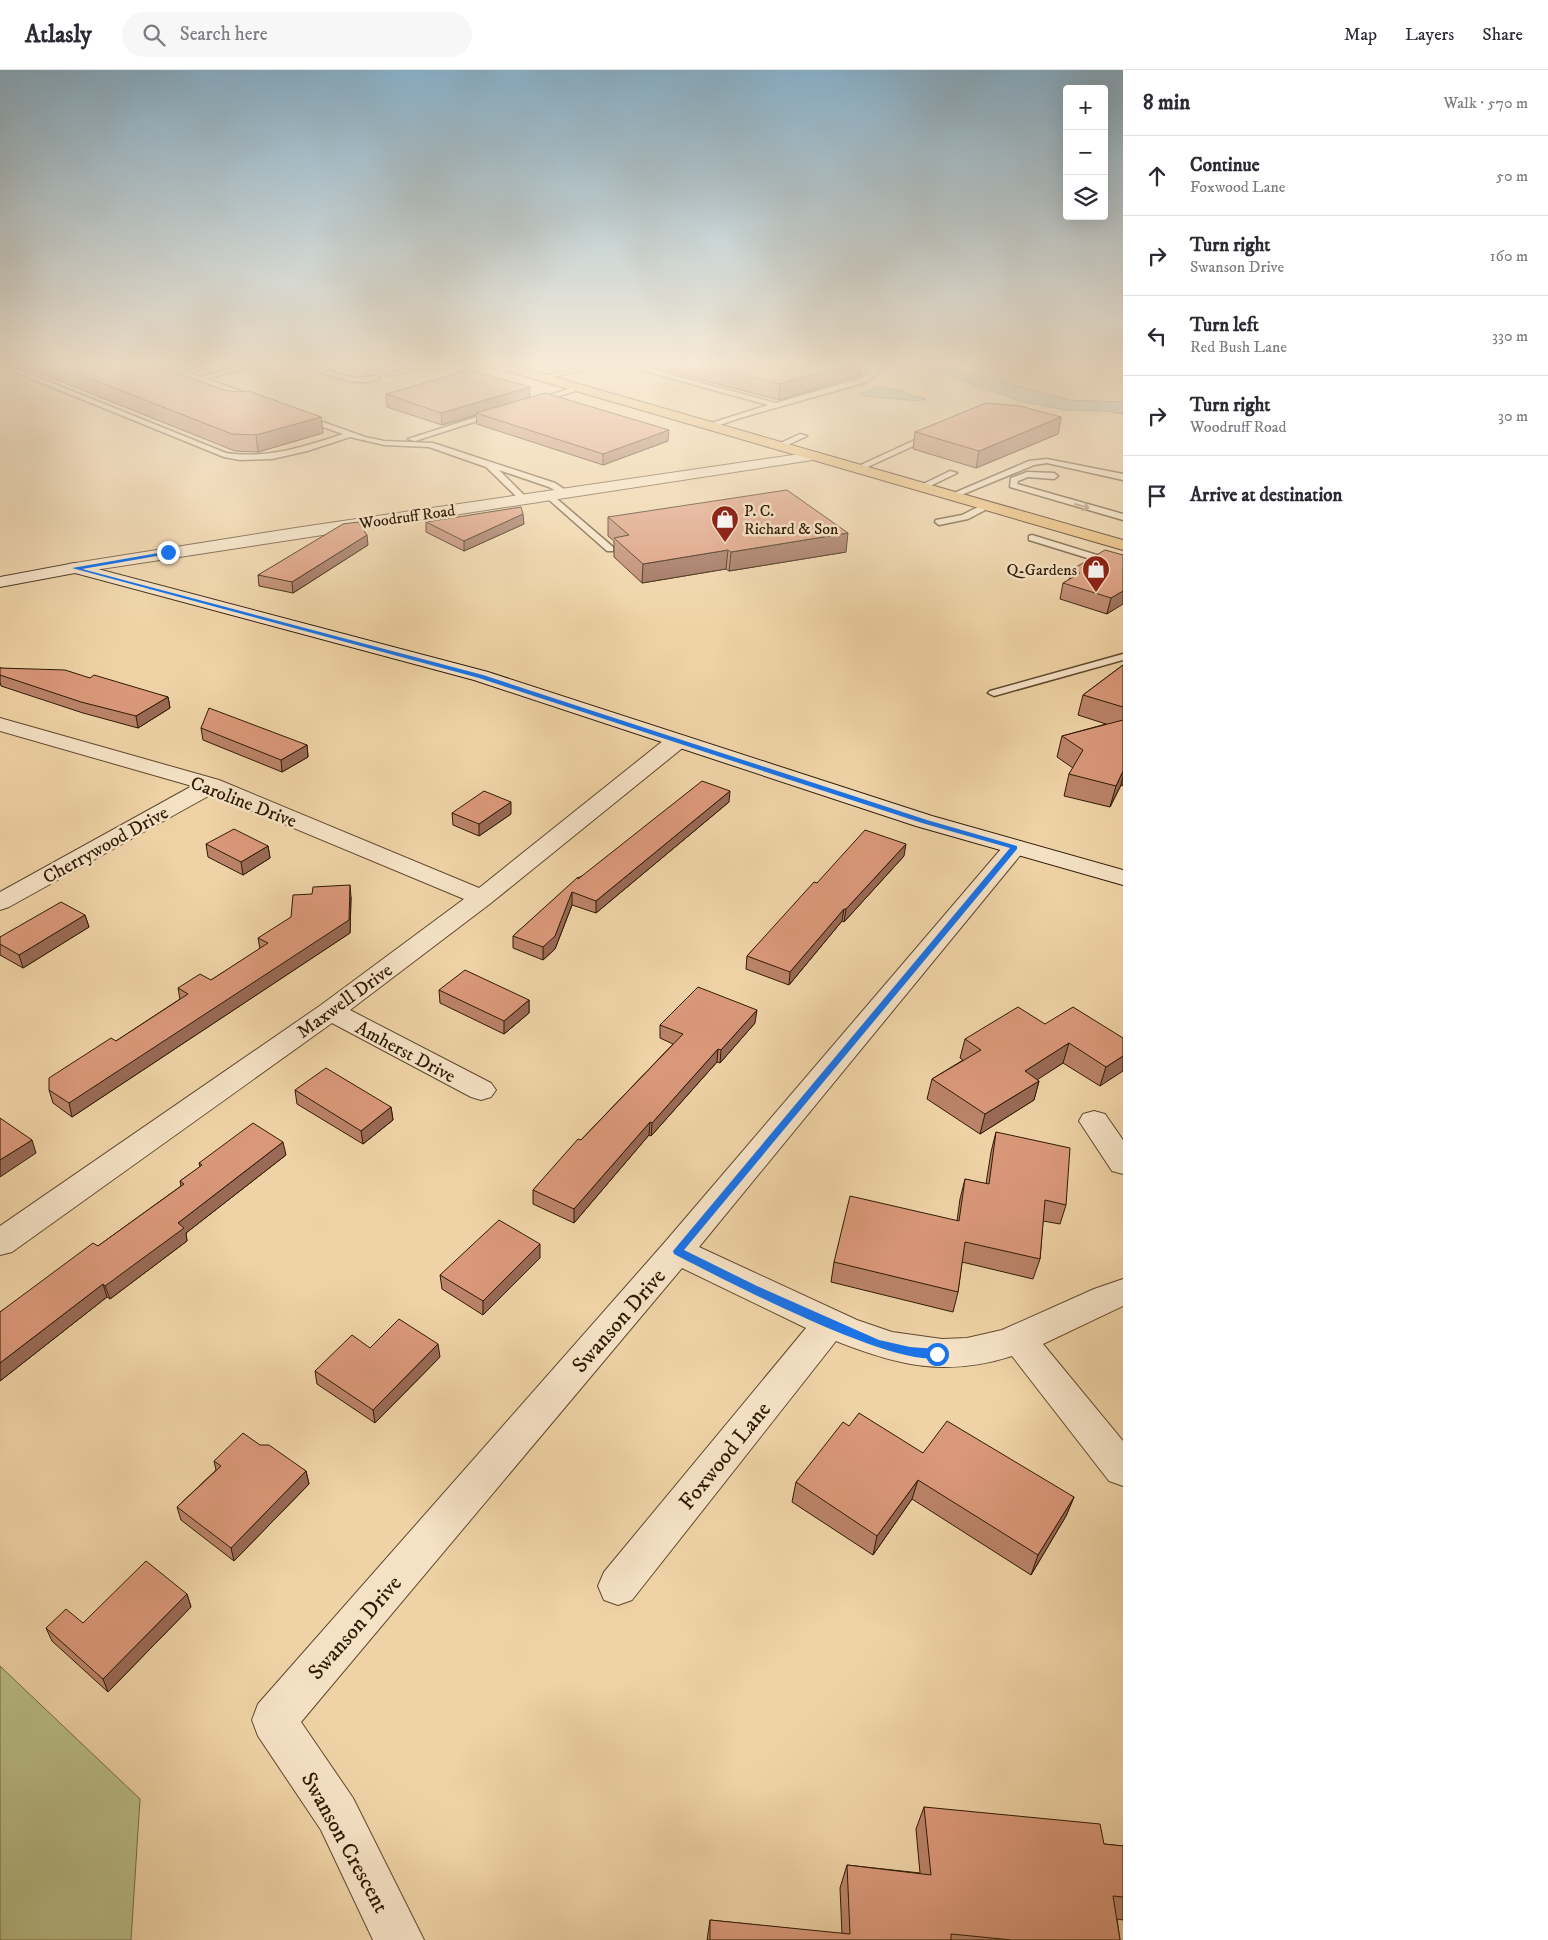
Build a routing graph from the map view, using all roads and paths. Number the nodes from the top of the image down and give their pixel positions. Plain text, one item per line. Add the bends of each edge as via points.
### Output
1 (215, 451) edge
2 (296, 451) edge
3 (448, 451) edge
4 (797, 451) edge
5 (897, 451) edge
6 (814, 456) junction
7 (487, 465) junction
8 (856, 469) junction
9 (953, 472) edge
10 (1054, 476) dead end
11 (1123, 477) edge
12 (921, 487) junction
13 (558, 494) junction
14 (950, 496) junction
15 (524, 499) junction
16 (986, 506) junction
17 (1123, 517) edge
18 (939, 522) dead end
19 (1057, 526) junction
20 (1123, 545) edge
21 (610, 549) edge
22 (1123, 566) edge
23 (75, 568) junction
24 (0, 582) edge
25 (1123, 657) edge
26 (994, 693) dead end
27 (0, 724) edge
28 (676, 741) junction
29 (211, 785) junction
30 (1015, 847) junction
31 (1123, 878) edge
32 (482, 898) junction
33 (0, 902) edge
34 (331, 1011) junction
35 (481, 1090) dead end
36 (1094, 1121) dead end
37 (1123, 1163) edge
38 (0, 1243) edge
39 (678, 1251) junction
40 (1123, 1292) edge
41 (830, 1324) junction
42 (1020, 1339) junction
43 (1123, 1469) edge
44 (618, 1586) dead end
45 (274, 1720) joint
46 (399, 1940) edge

1 - 2 lane via 238,458 281,456
3 - 7 lane
4 - 6 main road
5 - 8 lane
6 - 8 main road
6 - 13 street, Woodruff Road
7 - 13 lane via 552,485
7 - 15 lane
8 - 12 main road
9 - 12 lane
10 -> 17 lane via 1028,474 1014,480 1013,485
11 - 14 lane via 1047,461 1032,463
12 - 14 main road
13 - 15 street, Woodruff Road
13 - 21 lane
14 - 16 main road
15 - 23 street, Woodruff Road
16 - 18 lane via 965,517
16 - 19 main road
19 - 20 main road
19 - 22 lane via 1032,538
23 - 24 street, Woodruff Road
23 - 28 street via 481,676
25 - 26 lane
27 - 29 street, Caroline Drive
28 - 30 street
28 - 32 street, Maxwell Drive
29 - 32 street, Caroline Drive
29 - 33 street, Cherrywood Drive
30 - 31 street
30 - 39 street, Swanson Drive
32 - 34 street, Maxwell Drive
34 - 35 street, Amherst Drive
34 - 38 street, Maxwell Drive
36 - 37 street
39 - 41 street
39 - 45 street, Swanson Drive
40 - 42 street
41 - 42 street via 878,1344 937,1354 966,1353
41 - 44 street, Foxwood Lane
42 - 43 street
45 - 46 street, Swanson Crescent via 337,1814

